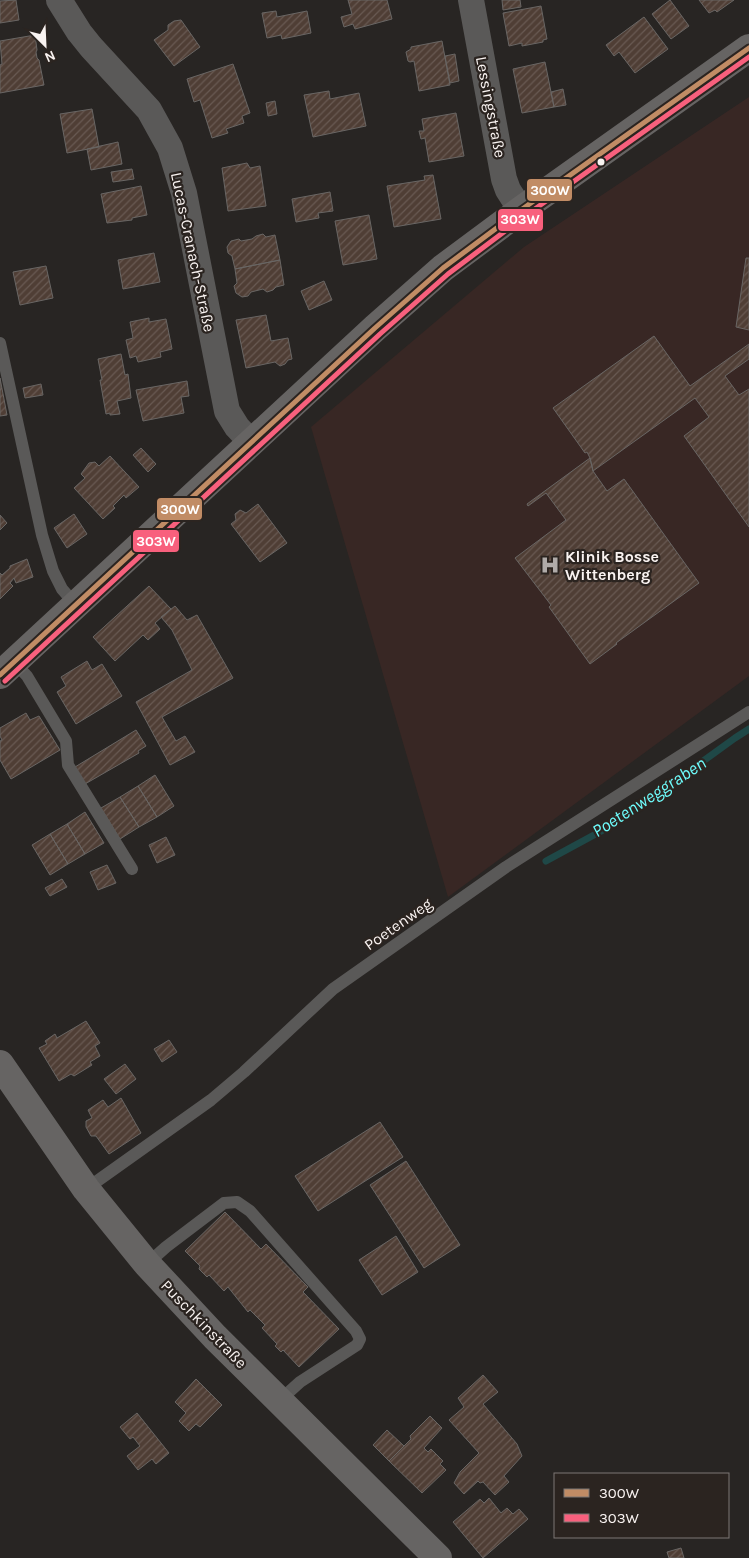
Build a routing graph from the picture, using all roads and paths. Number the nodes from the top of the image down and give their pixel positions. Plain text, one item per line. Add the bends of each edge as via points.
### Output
1 (60, 0) edge
2 (471, 0) edge
3 (749, 48) edge
4 (521, 210) junction
5 (0, 343) edge
6 (251, 442) junction
7 (75, 604) junction
8 (7, 668) edge
9 (749, 712) edge
10 (132, 870) dead end
11 (0, 1064) edge
12 (86, 1189) junction
13 (147, 1264) junction
14 (279, 1401) junction
15 (438, 1558) edge

1 - 6 street, Lucas-Cranach-Straße via 90,47 150,110 170,148 184,193 227,411
2 - 4 street, Lessingstraße via 504,179
3 - 4 street
4 - 6 street via 416,291
5 - 7 lane via 42,536 55,576
6 - 7 street
7 - 8 street
8 - 10 lane via 27,676 66,741 68,766
9 - 12 lane, Poetenweg via 506,867 333,989 211,1100
11 - 12 street, Puschkinstraße
12 - 13 street, Puschkinstraße
13 - 14 street, Puschkinstraße
13 - 14 lane via 224,1203 237,1202 250,1211 360,1339
14 - 15 street, Puschkinstraße

